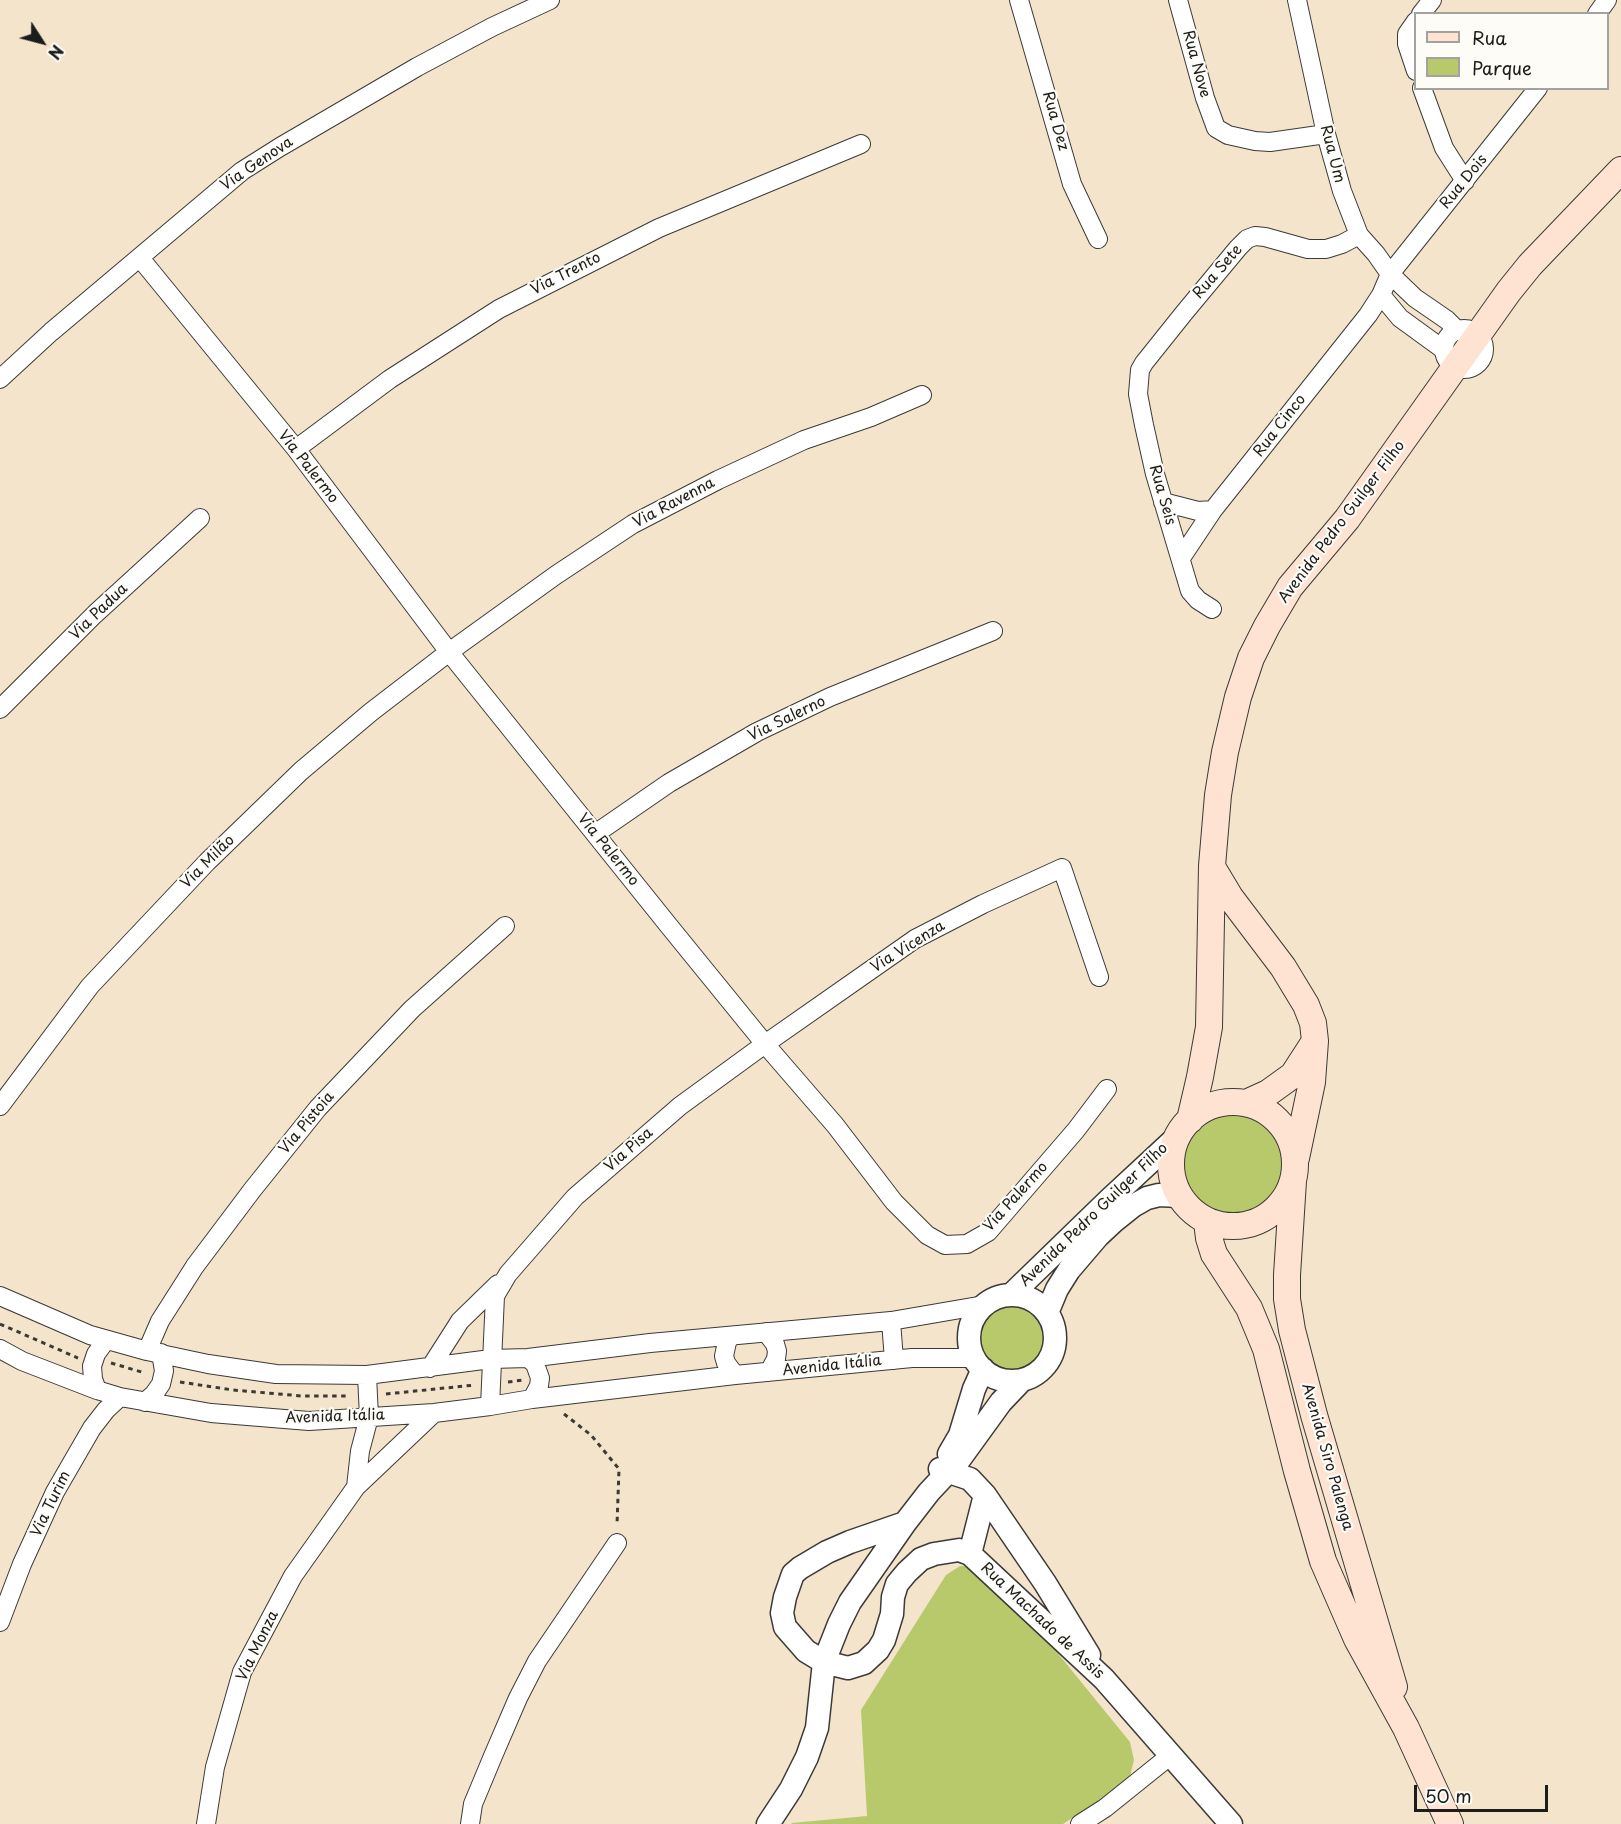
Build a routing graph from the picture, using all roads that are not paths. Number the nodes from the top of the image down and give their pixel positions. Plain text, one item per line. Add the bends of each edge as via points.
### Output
1 (550, 0) edge
2 (1019, 0) edge
3 (1178, 0) edge
4 (1297, 0) edge
5 (1432, 0) edge
6 (1423, 12) edge
7 (1414, 24) edge
8 (1414, 65) edge
9 (1423, 90) edge
10 (1536, 90) edge
11 (1326, 134) junction
12 (861, 144) dead end
13 (1621, 170) edge
14 (1465, 181) junction
15 (1359, 235) junction
16 (1098, 239) dead end
17 (140, 258) junction
18 (1389, 274) junction
19 (1381, 295) junction
20 (1462, 348) junction
21 (1140, 370) joint
22 (0, 379) edge
23 (922, 395) dead end
24 (296, 449) junction
25 (1163, 502) junction
26 (1213, 510) junction
27 (200, 518) dead end
28 (1181, 558) junction
29 (1212, 609) dead end
30 (993, 631) dead end
31 (449, 652) junction
32 (0, 709) edge
33 (595, 834) junction
34 (1212, 867) junction
35 (505, 926) dead end
36 (1100, 977) dead end
37 (1315, 1041) junction
38 (765, 1044) junction
39 (1107, 1089) dead end
40 (1246, 1103) junction
41 (0, 1106) edge
42 (1184, 1128) junction
43 (1294, 1171) junction
44 (1179, 1196) junction
45 (1207, 1222) junction
46 (508, 1274) junction
47 (1011, 1295) junction
48 (0, 1296) edge
49 (984, 1305) junction
50 (1047, 1313) junction
51 (891, 1321) junction
52 (766, 1332) junction
53 (731, 1336) junction
54 (106, 1340) junction
55 (0, 1349) edge
56 (154, 1352) junction
57 (528, 1358) junction
58 (491, 1359) junction
59 (894, 1360) junction
60 (979, 1364) junction
61 (430, 1368) junction
62 (769, 1372) junction
63 (367, 1375) junction
64 (735, 1375) junction
65 (1022, 1380) junction
66 (97, 1390) junction
67 (120, 1396) junction
68 (532, 1399) junction
69 (146, 1402) junction
70 (490, 1406) junction
71 (434, 1413) junction
72 (369, 1418) junction
73 (944, 1471) junction
74 (356, 1487) junction
75 (985, 1495) junction
76 (905, 1523) junction
77 (617, 1543) road end
78 (970, 1554) junction
79 (1363, 1581) junction
80 (1336, 1591) junction
81 (0, 1622) edge
82 (824, 1662) junction
83 (1104, 1679) junction
84 (1406, 1728) junction
85 (1171, 1755) junction
86 (206, 1824) edge
87 (470, 1824) edge
88 (768, 1824) edge
89 (1080, 1824) edge
90 (1231, 1824) edge
91 (1450, 1824) edge

1 - 17 street, Via Genova via 417,67 270,153 242,171
2 - 16 street, Rua Dez via 1072,184
3 - 11 street, Rua Nove via 1216,128 1228,135 1270,142
4 - 11 street, Rua Um
5 - 6 street
7 - 8 street via 1407,34
9 - 14 street via 1444,148
10 - 14 street, Rua Dois
11 - 15 street, Rua Um
12 - 24 street, Via Trento via 659,228 499,309 390,379
13 - 20 main road, Avenida Pedro Guilger Filho via 1533,262 1518,294
14 - 18 street, Rua Dois
15 - 18 street, Rua Um
15 - 21 street, Rua Sete via 1326,249 1308,249 1264,237 1247,239
17 - 22 street, Via Genova
17 - 24 street, Via Palermo
18 - 19 street
18 - 20 street, Rua Um via 1414,298 1447,320
19 - 20 street via 1400,318
19 - 26 street, Rua Cinco
20 - 34 main road, Avenida Pedro Guilger Filho via 1408,435 1347,519 1290,587 1266,626 1238,697 1225,752
21 - 25 street, Rua Seis via 1138,394
23 - 31 street, Via Ravenna via 804,440 633,524
24 - 31 street, Via Palermo
25 - 26 street via 1198,511
25 - 28 street, Rua Seis
26 - 28 street, Rua Cinco
27 - 32 street, Via Padua
28 - 29 street, Rua Seis via 1190,591
30 - 33 street, Via Salerno via 830,697 757,732 669,783
31 - 33 street, Via Palermo
31 - 41 street, Via Milão via 301,771 207,862 90,986
33 - 38 street, Via Palermo
34 - 37 main road via 1297,989 1313,1023
34 - 42 main road, Avenida Pedro Guilger Filho via 1209,1027 1200,1077
35 - 56 street, Via Pistoia via 412,1009 318,1108 195,1266 160,1322
36 - 38 street, Via Vicenza via 1062,868 915,939
37 - 40 main road, Avenida Pedro Guilger Filho via 1293,1075
37 - 43 main road, Avenida Siro Palenga via 1312,1082
38 - 39 street, Via Palermo via 894,1202 927,1235 945,1245 967,1244 988,1232
38 - 46 street, Via Pisa via 680,1106 575,1197
40 - 42 main road, Avenida Pedro Guilger Filho via 1226,1102 1207,1108
40 - 43 main road via 1265,1110 1280,1124 1291,1141
42 - 44 main road, Avenida Pedro Guilger Filho via 1172,1156 1172,1176
42 - 47 street, Avenida Pedro Guilger Filho
43 - 45 main road via 1284,1200 1270,1214 1251,1224 1230,1227
43 - 79 main road, Avenida Siro Palenga via 1287,1275 1292,1330
44 - 45 main road
44 - 50 street via 1147,1198 1113,1222 1069,1270
45 - 80 main road, Avenida Siro Palenga via 1214,1254 1249,1308 1266,1349 1310,1518
46 - 58 street, Via Pisa via 495,1296
46 - 61 street, Via Pisa via 460,1322
47 - 49 street, Avenida Pedro Guilger Filho
47 - 50 street, Avenida Pedro Guilger Filho via 1038,1303
48 - 54 street
49 - 51 street
49 - 60 street via 970,1330 970,1344
50 - 65 street via 1055,1340 1052,1353 1035,1374
51 - 52 street
51 - 59 street, Avenida Itália
52 - 53 street
52 - 62 street, Avenida Itália via 777,1351
53 - 57 street
53 - 64 street via 724,1356
54 - 56 street
54 - 66 street via 92,1366
55 - 66 street, Avenida Itália
56 - 63 street via 276,1374
56 - 69 street via 164,1371 161,1384
57 - 58 street
57 - 68 street via 540,1378
58 - 61 street
58 - 70 street
59 - 60 street, Avenida Itália
59 - 62 street, Avenida Itália
60 - 65 street via 995,1377
60 - 73 street via 960,1435
61 - 63 street
62 - 64 street, Avenida Itália
63 - 72 street, Via Monza
64 - 68 street, Avenida Itália
65 - 73 street via 990,1416 960,1460
66 - 67 street, Avenida Itália
67 - 69 street, Avenida Itália
67 - 81 street, Via Turim via 92,1428 55,1492
68 - 70 street, Avenida Itália
69 - 72 street, Avenida Itália via 257,1418
70 - 71 street, Avenida Itália
71 - 72 street, Avenida Itália
71 - 74 street, Via Monza
72 - 74 street, Via Monza
73 - 75 street via 970,1479
73 - 76 street
74 - 86 street, Via Monza via 292,1576 242,1672 215,1767
75 - 78 street
75 - 83 street
76 - 82 street via 850,1602
76 - 82 street via 827,1552 793,1575 785,1597 785,1627 806,1651
77 - 87 street via 537,1661 473,1804
78 - 82 street, Rua Machado de Assis via 956,1550 921,1559 897,1584 884,1640 872,1657 848,1668
78 - 83 street, Rua Machado de Assis
79 - 80 main road
79 - 84 main road, Avenida Siro Palenga
80 - 84 main road, Avenida Siro Palenga via 1367,1659
82 - 88 street via 817,1728 807,1757
83 - 85 street, Rua Machado de Assis
84 - 91 main road, Avenida Siro Palenga
85 - 89 street
85 - 90 street, Rua Machado de Assis

